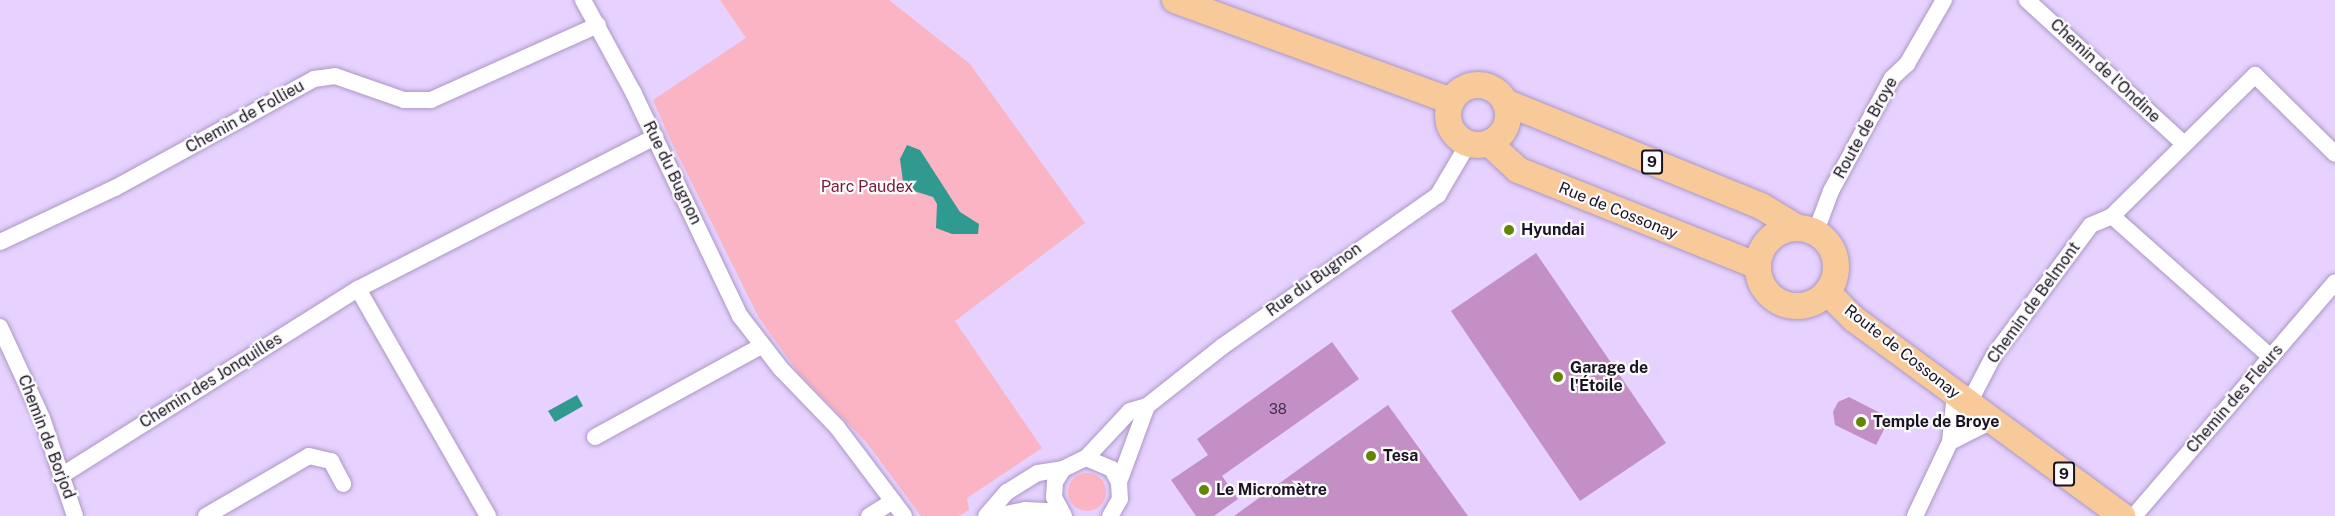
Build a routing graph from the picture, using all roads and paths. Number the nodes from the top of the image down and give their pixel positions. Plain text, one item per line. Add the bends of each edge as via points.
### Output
1 (583, 0) edge
2 (1175, 0) edge
3 (1944, 0) edge
4 (2027, 0) edge
5 (598, 25) junction
6 (1451, 101) junction
7 (1505, 102) junction
8 (655, 137) junction
9 (2182, 142) junction
10 (1479, 144) junction
11 (2335, 154) edge
12 (2112, 216) junction
13 (1806, 229) junction
14 (0, 242) edge
15 (1756, 265) junction
16 (2335, 282) edge
17 (358, 289) junction
18 (1828, 293) junction
19 (0, 327) edge
20 (760, 346) junction
21 (2271, 357) junction
22 (1962, 399) junction
23 (1147, 406) junction
24 (1992, 421) junction
25 (595, 437) dead end
26 (1950, 442) junction
27 (1086, 458) junction
28 (1063, 469) junction
29 (64, 474) junction
30 (1119, 482) junction
31 (343, 484) dead end
32 (893, 501) junction
33 (1062, 514) edge
34 (1112, 515) edge
35 (75, 516) edge
36 (206, 516) edge
37 (488, 516) edge
38 (869, 516) edge
39 (904, 516) edge
40 (986, 516) edge
41 (995, 516) edge
42 (1915, 516) edge
43 (2122, 516) edge
44 (2134, 516) edge

1 - 5 street, Rue du Bugnon
2 - 6 main road
3 - 13 street, Route de Broye via 1907,64 1892,78
4 - 9 street, Chemin de l'Ondine
5 - 8 street, Rue du Bugnon
5 - 14 street, Chemin de Follieu via 431,100 404,100 335,76 314,79 115,188
6 - 7 main road, 9 via 1462,89 1478,85 1494,90
6 - 10 main road, Rue de Cossonay via 1448,118 1454,134
7 - 10 main road via 1506,126
7 - 13 main road, 9 via 1761,206
8 - 17 street, Chemin des Jonquilles
8 - 20 street, Rue du Bugnon via 740,316
9 - 11 street via 2255,75
9 - 12 street, Chemin de Belmont
10 - 15 main road, Rue de Cossonay via 1518,170
10 - 23 street, Rue du Bugnon via 1438,195 1374,236
12 - 21 street
12 - 22 street, Chemin de Belmont via 2091,225
13 - 15 main road via 1778,231 1765,242
13 - 18 main road, Route de Cossonay / 9 via 1833,250 1837,272
15 - 18 main road, Route de Cossonay via 1766,293 1786,306 1808,306
16 - 21 street, Chemin des Fleurs
17 - 29 street, Chemin des Jonquilles
17 - 37 street
18 - 22 main road, Route de Cossonay / 9 via 1854,319
19 - 29 street, Chemin de Borjod
20 - 25 street
20 - 32 street, Rue du Bugnon via 837,427
21 - 44 street, Chemin des Fleurs
22 - 24 main road, Route de Cossonay / 9
22 - 26 street
23 - 27 street, Rue du Bugnon via 1130,411
23 - 30 street
24 - 26 street
24 - 43 main road, Route de Cossonay / 9
26 - 42 street
27 - 28 street, Rue du Bugnon
27 - 30 street via 1112,469
28 - 33 street via 1054,497
28 - 40 street, Rue du Bugnon via 1030,478 1007,492
29 - 35 street, Chemin de Borjod
30 - 34 street via 1120,499
31 - 36 street via 331,461 309,456
32 - 38 street
32 - 39 street, Rue du Bugnon
33 - 41 street via 1025,510

